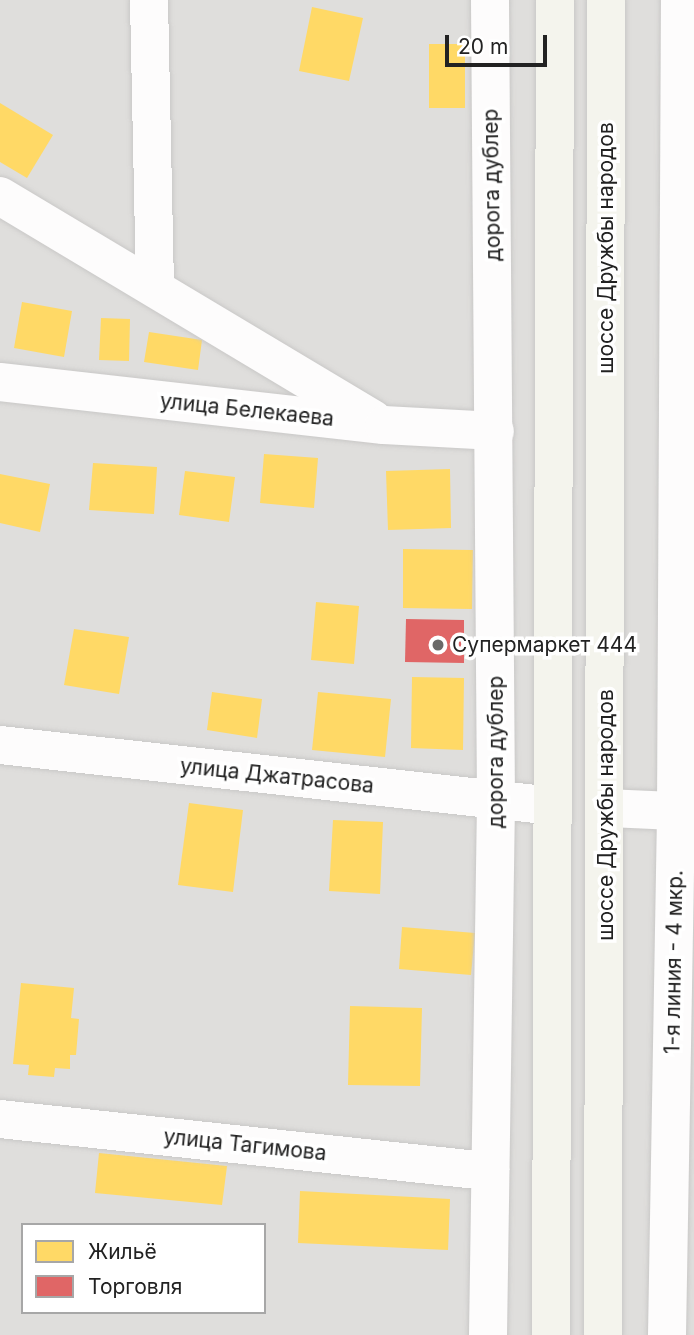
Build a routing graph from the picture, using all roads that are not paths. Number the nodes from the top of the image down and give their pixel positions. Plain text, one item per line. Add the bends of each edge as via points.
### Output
1 (149, 0) edge
2 (490, 0) edge
3 (555, 0) edge
4 (606, 0) edge
5 (680, 0) edge
6 (0, 196) edge
7 (155, 285) junction
8 (0, 382) edge
9 (384, 425) junction
10 (495, 431) junction
11 (0, 745) edge
12 (496, 800) junction
13 (553, 806) junction
14 (607, 808) junction
15 (685, 812) edge
16 (0, 1119) edge
17 (490, 1171) junction
18 (488, 1335) edge
19 (551, 1335) edge
20 (603, 1335) edge
21 (667, 1335) edge

1 - 7 street
2 - 10 street, дорога дублер
3 - 13 main road
4 - 14 main road, шоссе Дружбы народов
5 - 15 street, 1-я линия - 4 мкр.
6 - 7 street
7 - 9 street
8 - 9 street, улица Белекаева
9 - 10 street, улица Белекаева
10 - 12 street, дорога дублер
11 - 12 street, улица Джатрасова
12 - 13 street, улица Джатрасова
12 - 17 street, дорога дублер
13 - 14 main road
13 - 19 main road
14 - 15 street
14 - 20 main road, шоссе Дружбы народов
15 - 21 street, 1-я линия - 4 мкр.
16 - 17 street, улица Тагимова
17 - 18 street, дорога дублер

